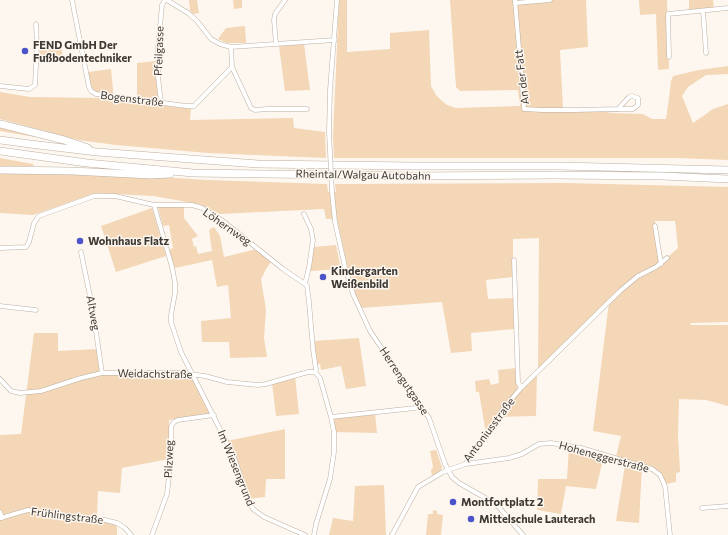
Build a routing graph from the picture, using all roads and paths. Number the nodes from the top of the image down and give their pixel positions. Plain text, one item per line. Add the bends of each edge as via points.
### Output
1 (72, 0) edge
2 (166, 0) edge
3 (285, 0) edge
4 (337, 0) edge
5 (550, 0) edge
6 (515, 1) edge
7 (728, 8) edge
8 (702, 11) junction
9 (36, 24) dead end
10 (335, 40) junction
11 (276, 44) junction
12 (231, 48) junction
13 (706, 52) dead end
14 (669, 57) dead end
15 (232, 67) junction
16 (0, 86) edge
17 (161, 102) junction
18 (307, 109) dead end
19 (618, 109) junction
20 (0, 124) edge
21 (0, 140) edge
22 (0, 151) edge
23 (97, 152) junction
24 (0, 170) edge
25 (728, 170) edge
26 (193, 173) junction
27 (728, 179) edge
28 (154, 205) junction
29 (304, 214) dead end
30 (656, 226) dead end
31 (0, 248) edge
32 (81, 252) dead end
33 (667, 258) dead end
34 (514, 260) dead end
35 (661, 264) junction
36 (305, 284) junction
37 (0, 306) edge
38 (36, 310) dead end
39 (315, 372) junction
40 (102, 373) junction
41 (192, 374) junction
42 (0, 378) edge
43 (521, 388) junction
44 (421, 406) junction
45 (214, 415) junction
46 (331, 417) junction
47 (465, 464) junction
48 (448, 470) junction
49 (728, 506) edge
50 (702, 508) dead end
51 (0, 512) edge
52 (1, 518) edge
53 (132, 535) edge
54 (152, 535) edge
55 (305, 535) edge
56 (314, 535) edge
57 (392, 535) edge
58 (523, 535) edge
59 (670, 535) edge

1 - 17 street, Bogenstraße via 90,90 103,96
2 - 12 street via 192,17 211,39
2 - 17 street, Pfeilgasse via 162,5 158,48
3 - 11 street via 275,14
4 - 10 street, Herrengutgasse
5 - 6 street
6 - 19 street, An der Fatt via 524,109
7 - 8 street
8 - 13 street
8 - 14 street via 668,14
9 - 16 street via 38,45 35,85 29,89
10 - 11 street
10 - 44 street, Herrengutgasse, bridge via 329,132 332,197 345,267 353,294 370,331
11 - 12 street
12 - 15 street
15 - 17 street, Bogenstraße via 194,106
15 - 18 street via 250,108
19 - 19 street, An der Fatt via 629,96 638,98 636,108
20 - 23 highway via 64,140
21 - 23 highway, Rheintal/Walgau Autobahn
22 - 26 highway, Rheintal/Walgau Autobahn via 87,163
23 - 25 highway, Rheintal/Walgau Autobahn via 258,164
24 - 26 highway via 72,170 151,175
26 - 27 highway, Rheintal/Walgau Autobahn
28 - 31 street, Löhernweg via 129,198 94,196 41,215 34,223 26,247
28 - 36 street, Löhernweg via 192,205 202,208 234,229
28 - 41 street, Im Wiesengrund via 175,283 171,322
29 - 36 street via 313,240
30 - 35 street
32 - 40 street, Altweg
33 - 35 street, Antoniusstraße
34 - 43 street, Antoniusstraße via 518,382
35 - 43 street, Antoniusstraße via 638,276 620,291
36 - 39 street
37 - 38 street
39 - 41 street, Weidachstraße via 258,385 227,382
39 - 46 street via 320,378
40 - 41 street, Weidachstraße
40 - 42 street, Weidachstraße via 41,391 20,393 10,391
41 - 45 street, Im Wiesengrund
43 - 47 street, Antoniusstraße via 503,409
44 - 46 street
44 - 48 street, Herrengutgasse via 432,424
45 - 54 street, Pilzweg via 178,420 171,427 167,494
45 - 55 street, Im Wiesengrund via 234,457 248,502 253,509 264,517
46 - 56 street via 334,432 333,465
47 - 48 street, Antoniusstraße
47 - 59 street, Hoheneggerstraße via 509,458 539,444 551,443 652,469 660,474 665,486
48 - 57 street, Antoniusstraße via 418,487
48 - 58 street, Herrengutgasse via 455,480 496,504
49 - 50 street
51 - 52 street
52 - 53 street, Frühlingstraße via 28,510 89,520 105,520 117,523

